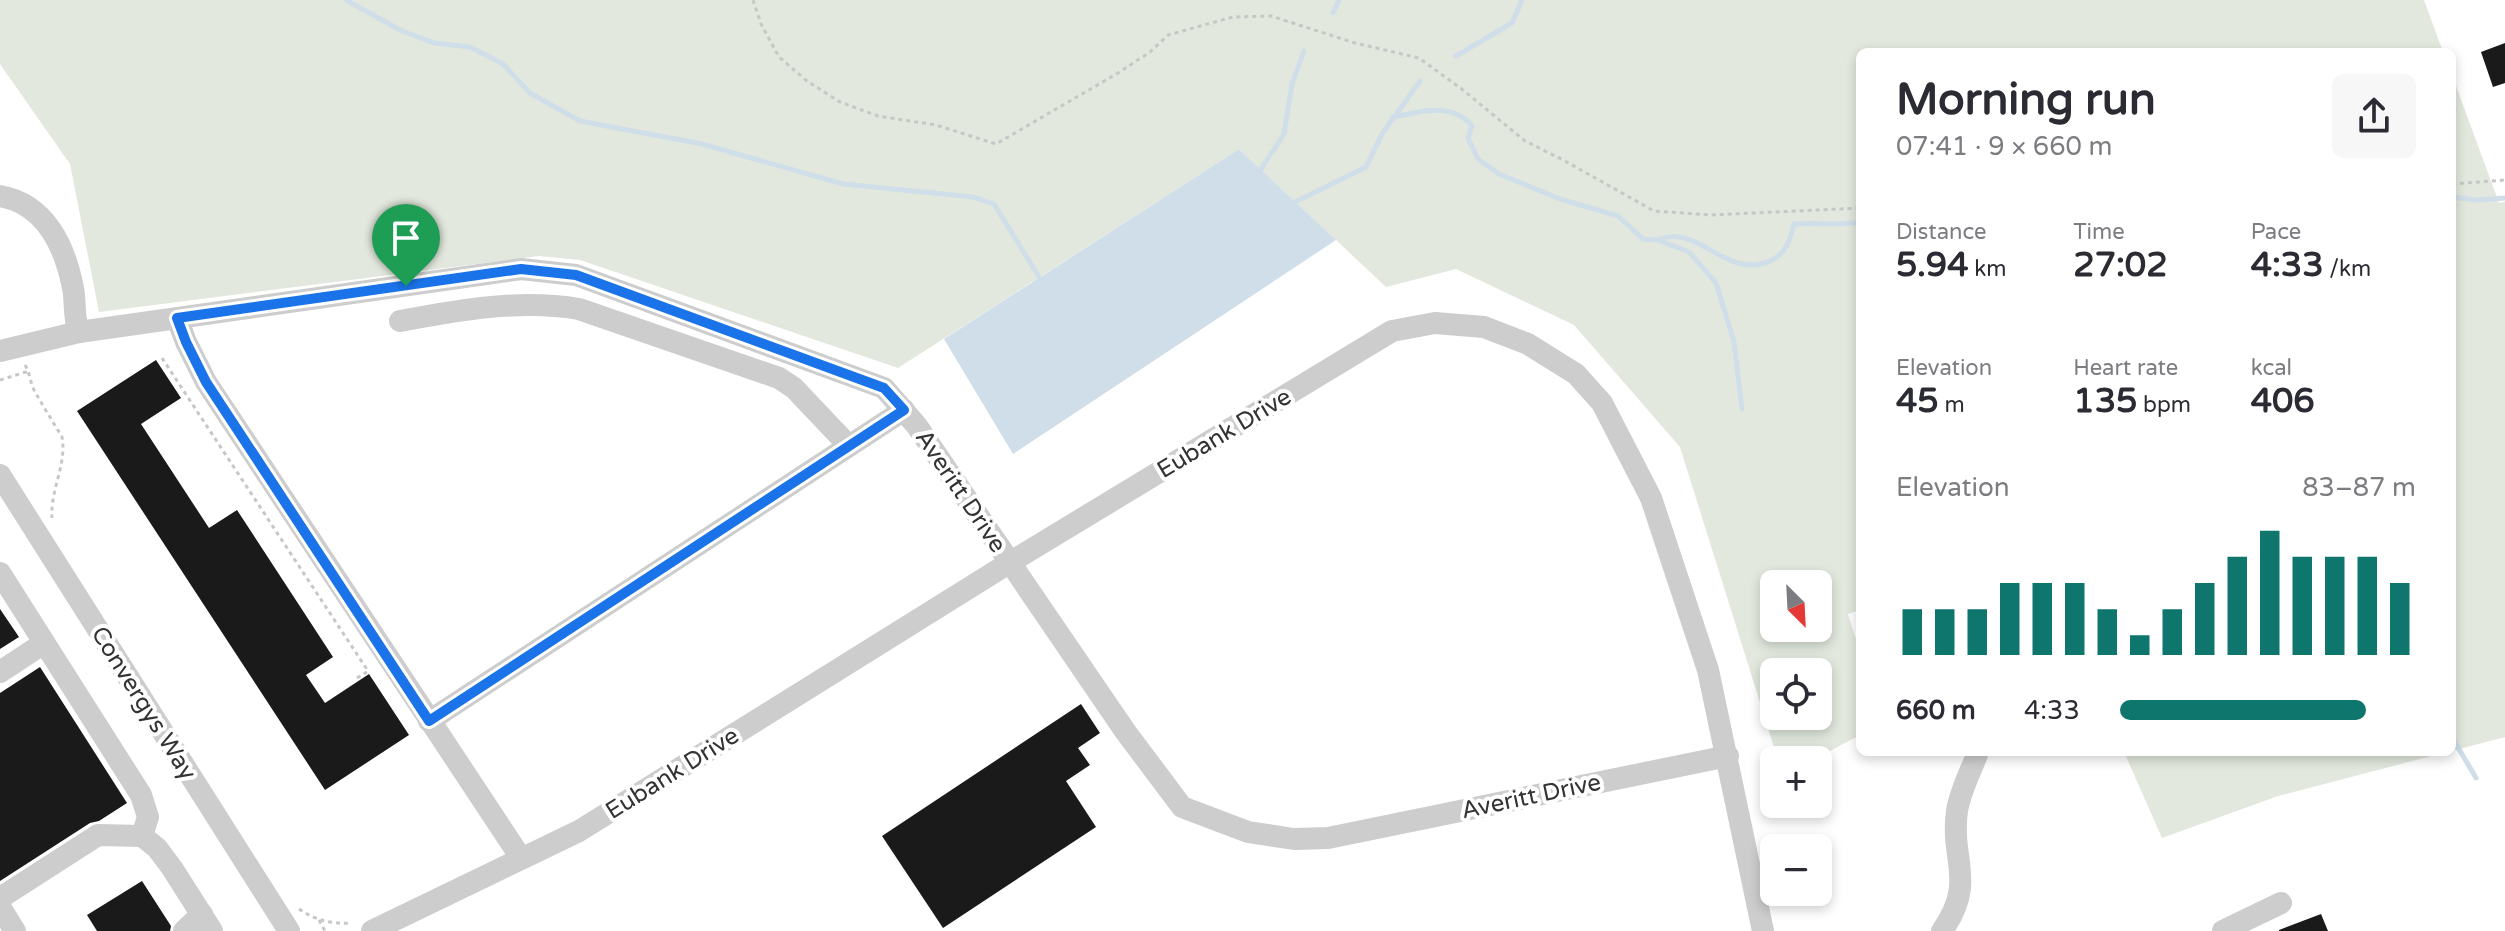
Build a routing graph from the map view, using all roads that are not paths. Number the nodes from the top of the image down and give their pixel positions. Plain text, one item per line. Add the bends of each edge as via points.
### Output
1 (0, 196) edge
2 (177, 318) junction
3 (400, 321) dead end
4 (79, 332) junction
5 (0, 351) edge
6 (904, 410) junction
7 (849, 446) junction
8 (0, 475) edge
9 (1009, 563) junction
10 (0, 573) edge
11 (44, 643) junction
12 (0, 672) edge
13 (429, 721) junction
14 (1728, 756) junction
15 (1976, 756) edge
16 (142, 836) junction
17 (521, 858) junction
18 (0, 898) edge
19 (2281, 903) dead end
20 (0, 907) edge
21 (207, 923) edge
22 (15, 931) edge
23 (184, 931) edge
24 (289, 931) edge
25 (372, 931) edge
26 (1763, 931) edge
27 (1942, 931) edge
28 (2223, 931) edge

1 - 4 street via 23,203 44,219 58,240 74,291
2 - 4 street, Averitt Drive
2 - 6 street, Averitt Drive via 521,269 576,275 884,388
2 - 13 street via 206,382
3 - 7 street via 518,304 579,309 779,378
4 - 5 street, Averitt Drive
6 - 7 street
6 - 9 street, Averitt Drive
7 - 13 street
8 - 24 street, Convergys Way
9 - 14 street, Averitt Drive via 1182,807 1248,832 1328,838
9 - 14 street, Eubank Drive via 1392,331 1435,323 1484,327 1528,344 1576,374 1616,427 1651,498 1708,670
9 - 17 street, Eubank Drive via 627,802
10 - 11 street
11 - 12 street
11 - 16 street via 141,795 148,817
13 - 17 street
14 - 26 street, Eubank Drive
15 - 27 street via 1957,814 1961,894
16 - 18 street via 98,835
16 - 21 street via 172,868
17 - 25 street, Eubank Drive
19 - 28 street
20 - 22 street
21 - 23 street

